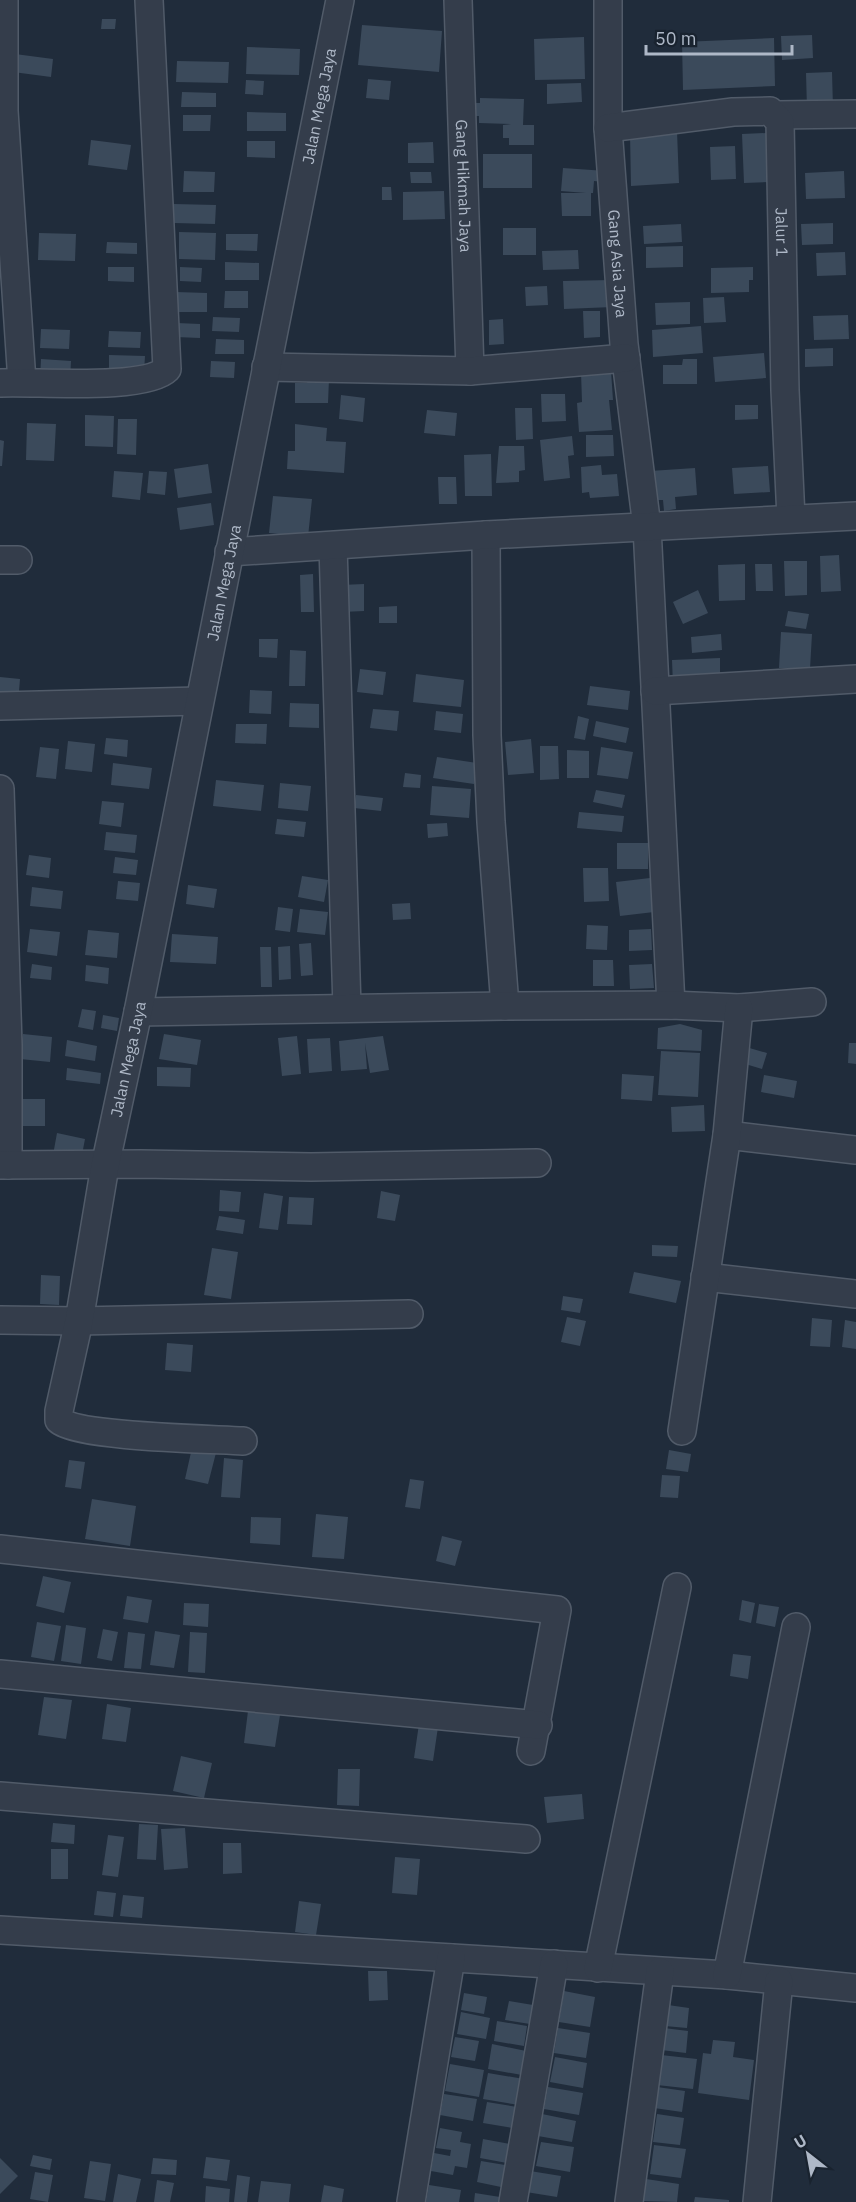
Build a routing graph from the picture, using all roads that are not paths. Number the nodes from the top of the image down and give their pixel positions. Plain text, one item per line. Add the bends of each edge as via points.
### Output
1 (4, 0) edge
2 (149, 0) edge
3 (340, 0) edge
4 (458, 0) edge
5 (608, 0) edge
6 (856, 114) edge
7 (775, 115) junction
8 (608, 128) junction
9 (6, 234) edge
10 (626, 358) junction
11 (266, 367) junction
12 (470, 371) junction
13 (11, 382) edge
14 (856, 516) edge
15 (792, 518) junction
16 (647, 527) junction
17 (486, 535) junction
18 (333, 546) junction
19 (229, 552) junction
20 (856, 679) edge
21 (655, 691) junction
22 (199, 701) junction
23 (0, 706) edge
24 (0, 789) edge
25 (2, 892) edge
26 (812, 1002) dead end
27 (671, 1005) junction
28 (506, 1006) junction
29 (347, 1008) junction
30 (739, 1008) junction
31 (138, 1012) junction
32 (727, 1135) junction
33 (856, 1150) edge
34 (537, 1163) dead end
35 (4, 1165) edge
36 (105, 1166) junction
37 (705, 1277) junction
38 (856, 1294) edge
39 (409, 1314) dead end
40 (0, 1320) edge
41 (79, 1321) junction
42 (682, 1431) dead end
43 (243, 1441) dead end
44 (0, 1549) edge
45 (678, 1587) dead end
46 (796, 1627) dead end
47 (0, 1674) edge
48 (0, 1796) edge
49 (526, 1839) dead end
50 (0, 1930) edge
51 (451, 1958) junction
52 (554, 1965) junction
53 (598, 1968) junction
54 (660, 1972) junction
55 (727, 1975) junction
56 (779, 1981) junction
57 (856, 1988) edge
58 (411, 2202) edge
59 (513, 2202) edge
60 (629, 2202) edge
61 (757, 2202) edge

1 - 9 street
2 - 13 street via 167,369 135,381
3 - 11 street, Jalan Mega Jaya
4 - 12 street, Gang Hikmah Jaya
5 - 8 street, Gang Asia Jaya
6 - 7 street
7 - 8 street via 770,111 733,112
7 - 15 street, Jalur 1 via 780,122 785,390
8 - 10 street, Gang Asia Jaya
9 - 13 street
10 - 12 street
10 - 16 street, Gang Asia Jaya
11 - 12 street
11 - 19 street, Jalan Mega Jaya
14 - 15 street
15 - 16 street
16 - 17 street
16 - 21 street, Gang Asia Jaya
17 - 18 street
17 - 28 street via 487,735
18 - 19 street
18 - 29 street
19 - 22 street, Jalan Mega Jaya
20 - 21 street
21 - 27 street, Gang Asia Jaya
22 - 23 street
22 - 31 street, Jalan Mega Jaya
24 - 25 street
25 - 35 street via 8,1045
26 - 30 street
27 - 28 street
27 - 30 street
28 - 29 street
29 - 31 street
30 - 32 street
31 - 36 street, Jalan Mega Jaya
32 - 33 street
32 - 37 street
34 - 36 street
35 - 36 street
36 - 41 street, Jalan Mega Jaya
37 - 38 street
37 - 42 street
39 - 41 street via 373,1326
40 - 41 street
41 - 43 street, Jalan Mega Jaya via 58,1411 65,1426
44 - 47 street via 557,1610 534,1738
45 - 53 street
46 - 55 street
48 - 49 street
50 - 51 street
51 - 52 street
51 - 58 street
52 - 53 street
52 - 59 street
53 - 54 street
54 - 55 street
54 - 60 street
55 - 56 street
56 - 57 street
56 - 61 street

